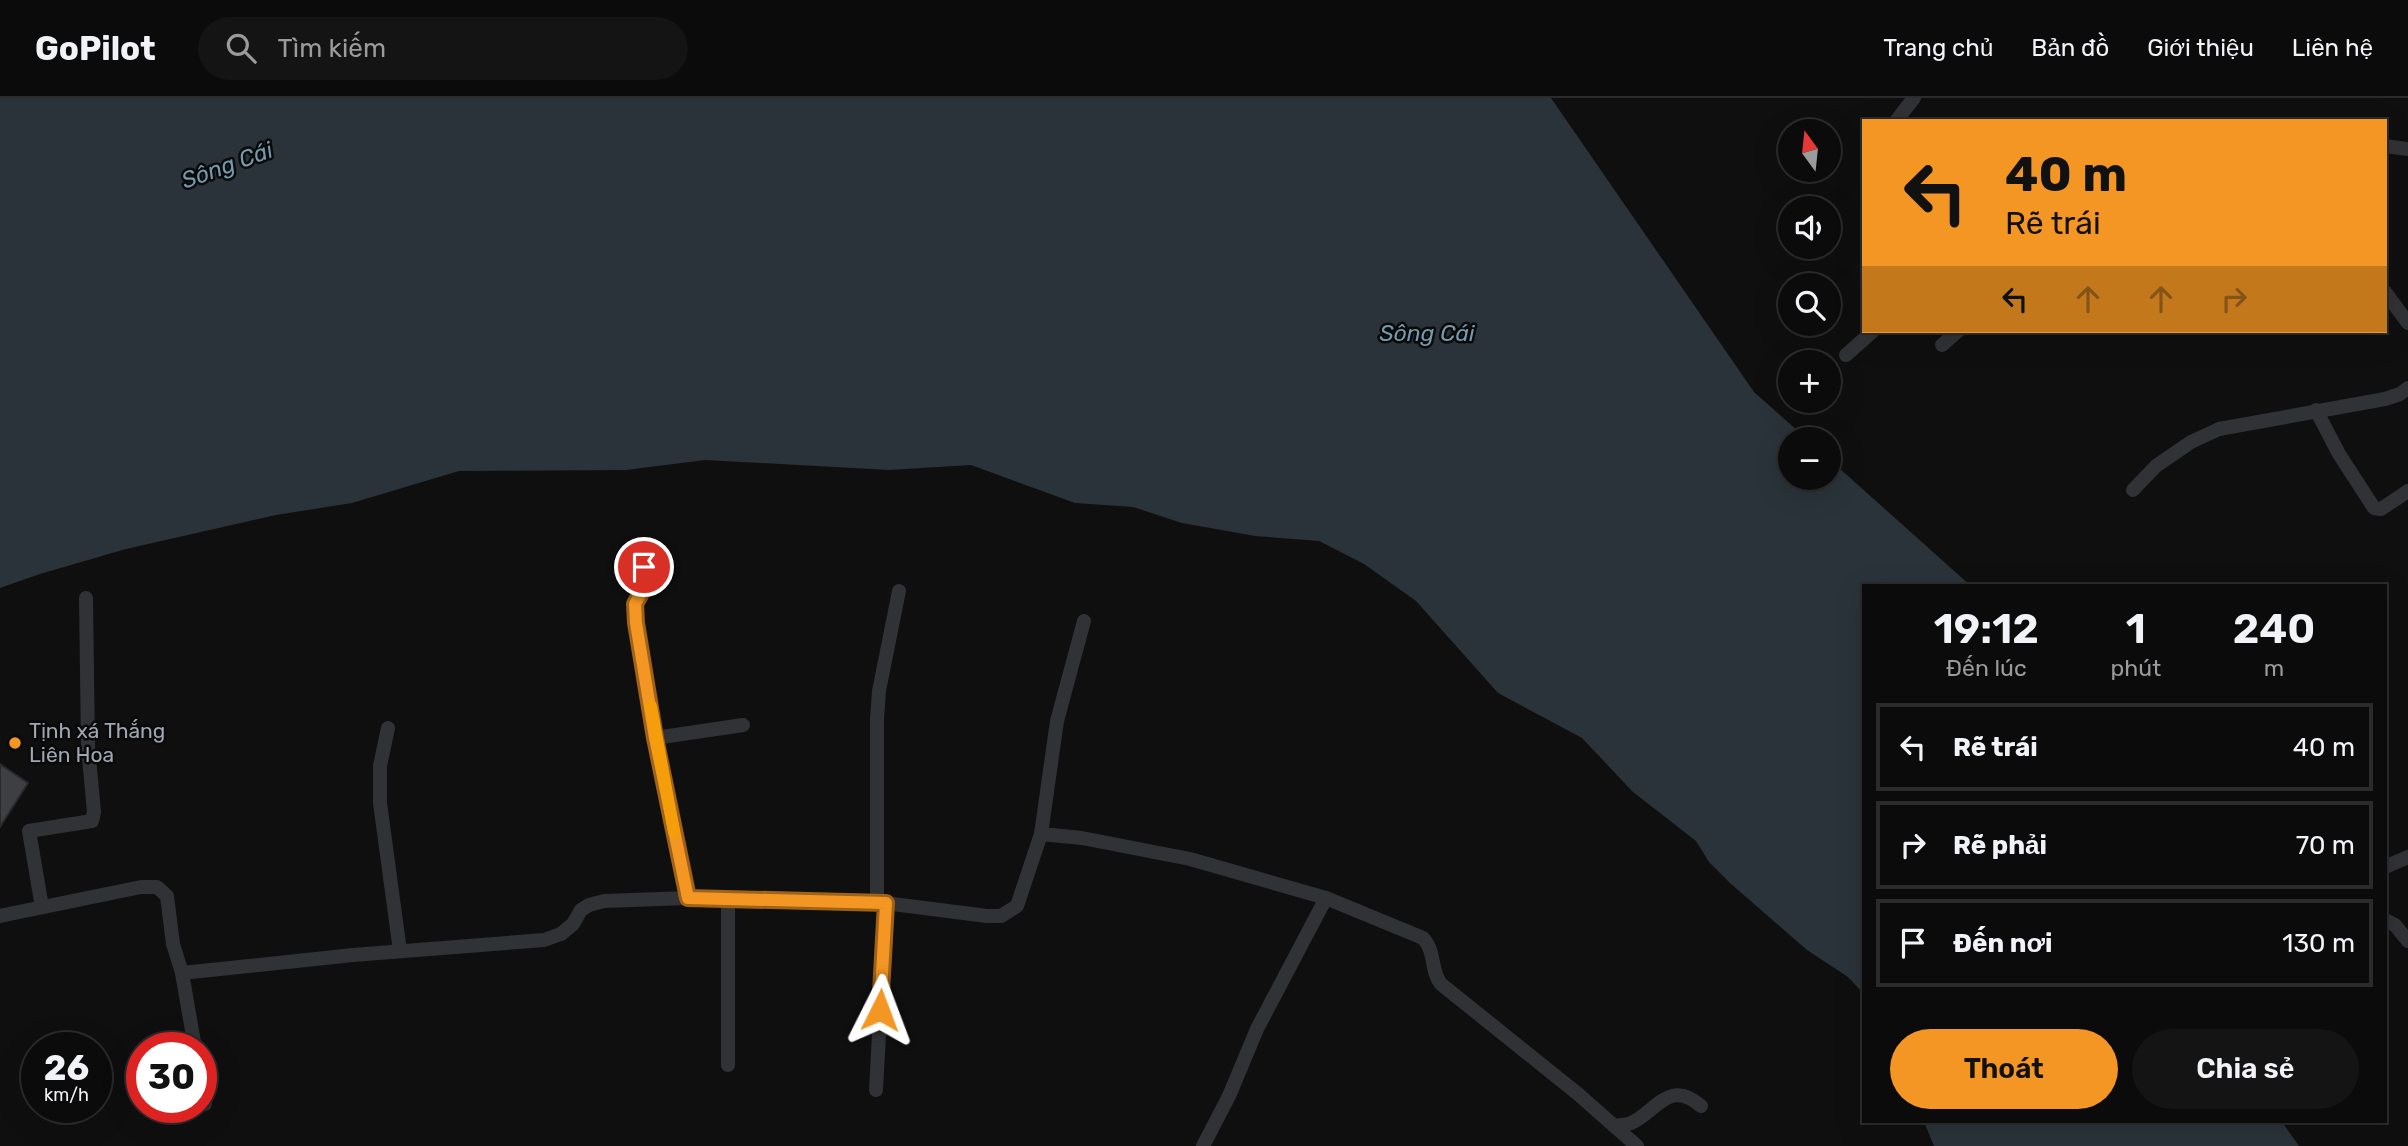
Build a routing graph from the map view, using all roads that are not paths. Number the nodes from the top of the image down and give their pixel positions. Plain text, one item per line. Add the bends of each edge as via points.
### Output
1 (1914, 98) edge
2 (1898, 119) edge
3 (2387, 146) edge
4 (2408, 149) edge
5 (2387, 295) edge
6 (2408, 323) edge
7 (1871, 333) edge
8 (1956, 333) edge
9 (1942, 345) dead end
10 (1846, 355) dead end
11 (2408, 388) edge
12 (2316, 410) junction
13 (2133, 490) dead end
14 (2408, 491) edge
15 (644, 550) dead end
16 (899, 591) dead end
17 (86, 598) dead end
18 (1084, 621) dead end
19 (743, 725) dead end
20 (387, 728) dead end
21 (655, 738) junction
22 (1041, 834) junction
23 (2408, 857) edge
24 (2387, 866) edge
25 (688, 898) junction
26 (1326, 898) junction
27 (728, 899) junction
28 (881, 902) junction
29 (42, 907) junction
30 (0, 916) edge
31 (2387, 921) edge
32 (2408, 941) edge
33 (400, 951) junction
34 (182, 973) junction
35 (192, 1032) edge
36 (728, 1065) dead end
37 (876, 1090) dead end
38 (1701, 1106) dead end
39 (1614, 1126) junction
40 (1203, 1146) edge
41 (1637, 1146) edge

1 - 2 street
3 - 4 street
5 - 6 street
7 - 10 street
8 - 9 street
11 - 12 street via 2385,399
12 - 13 street via 2205,434 2156,466
12 - 14 street via 2374,508 2381,509
15 - 21 street via 643,584 635,604
16 - 28 street via 877,719
17 - 29 street via 88,747 94,812 92,821 29,831
18 - 22 street via 1057,721
19 - 21 street
20 - 33 street via 380,803
21 - 25 street
22 - 26 street via 1190,859
22 - 28 street via 1011,912 987,916
23 - 24 street
25 - 27 street
25 - 33 street via 589,905 561,934 544,940
26 - 39 street via 1423,938 1431,946 1441,984
26 - 40 street
27 - 28 street
27 - 36 street
28 - 37 street
29 - 30 street
29 - 34 street via 157,887 167,896
31 - 32 street
33 - 34 street
34 - 35 street
38 - 39 street via 1682,1095 1657,1103 1632,1123
39 - 41 street

